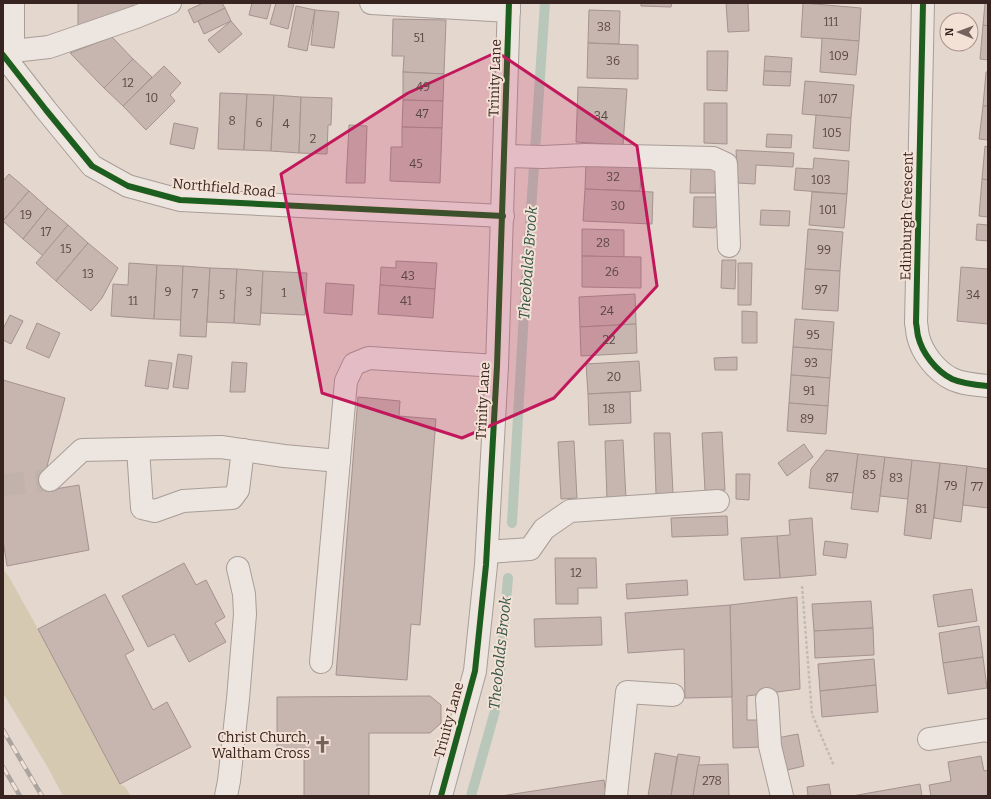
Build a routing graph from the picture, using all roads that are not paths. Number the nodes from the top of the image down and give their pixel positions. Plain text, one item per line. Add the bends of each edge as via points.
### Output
1 (13, 3) edge
2 (170, 3) edge
3 (371, 3) edge
4 (924, 3) edge
5 (509, 7) edge
6 (9, 57) edge
7 (505, 156) junction
8 (502, 216) junction
9 (729, 246) dead end
10 (497, 366) junction
11 (988, 386) edge
12 (138, 449) junction
13 (243, 450) junction
14 (339, 461) junction
15 (50, 480) tunnel mouth
16 (718, 501) dead end
17 (487, 552) junction
18 (238, 568) dead end
19 (321, 662) dead end
20 (673, 695) dead end
21 (767, 698) dead end
22 (988, 731) edge
23 (929, 739) dead end
24 (226, 796) edge
25 (441, 796) edge
26 (616, 796) edge
27 (782, 796) edge

1 - 6 street
2 - 6 street via 49,47
3 - 5 street
4 - 11 street, Edinburgh Crescent via 916,323 918,337 928,357 942,373 970,385
5 - 7 street, Trinity Lane
6 - 8 street, Northfield Road via 46,110 92,166 128,186 180,200
7 - 8 street, Trinity Lane
7 - 9 street via 713,158 726,164
8 - 10 street, Trinity Lane
10 - 14 street via 369,358 354,364 346,381
10 - 17 street, Trinity Lane
12 - 13 street via 221,447
12 - 13 street via 142,508 155,511 183,501 232,498 238,490
12 - 15 street via 82,450
13 - 14 street
14 - 19 street
16 - 17 street via 570,511 544,529 530,549
17 - 25 street, Trinity Lane via 475,671
18 - 24 street via 244,594 245,614
20 - 26 street via 627,692
21 - 27 street via 770,746
22 - 23 street

